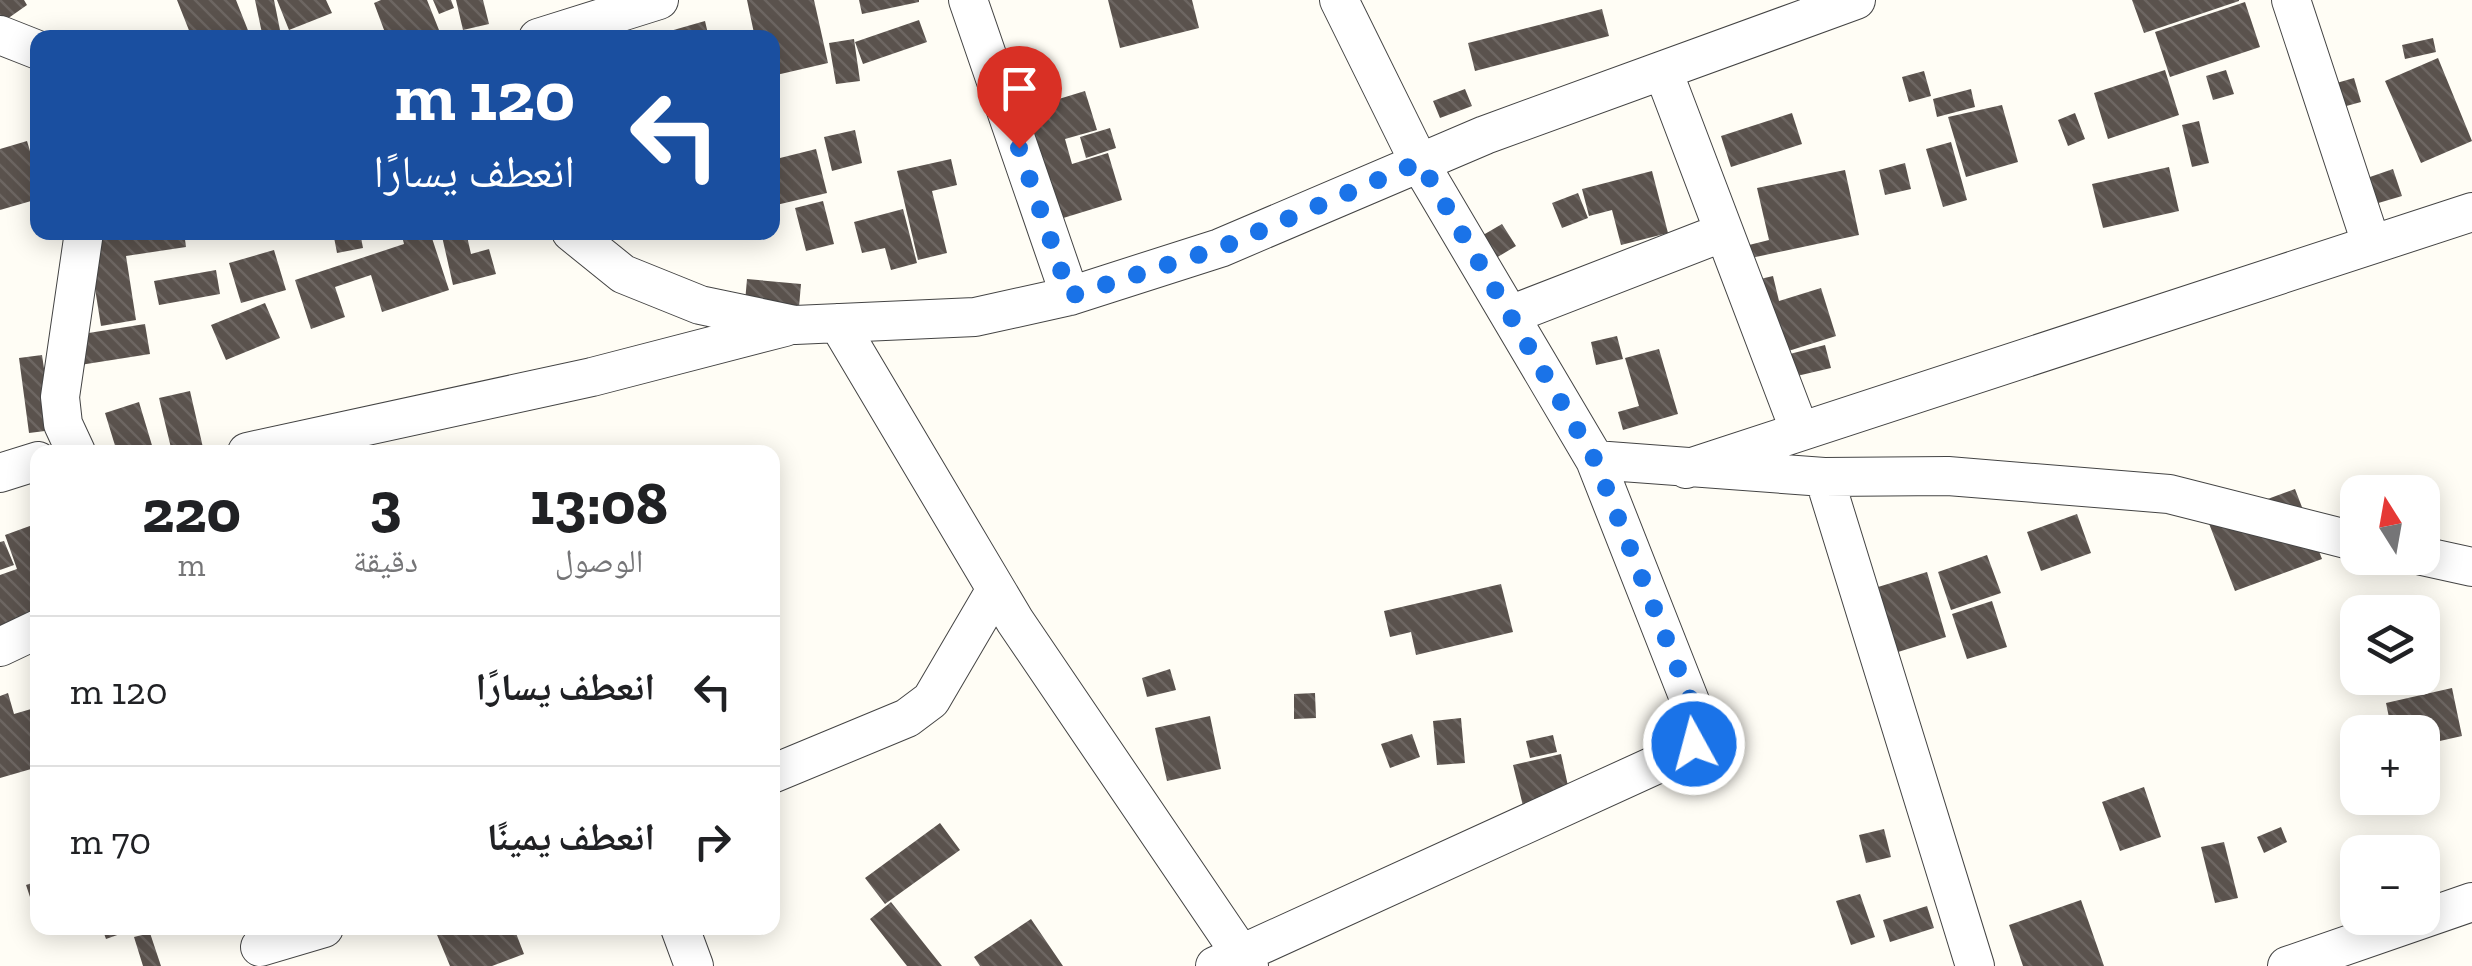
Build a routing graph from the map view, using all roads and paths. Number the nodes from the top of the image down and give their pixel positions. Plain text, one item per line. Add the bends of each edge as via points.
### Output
1 (659, 0) edge
2 (968, 0) edge
3 (1339, 0) edge
4 (1856, 0) edge
5 (2291, 0) edge
6 (563, 30) edge
7 (0, 34) edge
8 (30, 47) edge
9 (1663, 71) junction
10 (1420, 162) junction
11 (2472, 212) edge
12 (1724, 232) junction
13 (83, 240) edge
14 (581, 240) edge
15 (2371, 242) junction
16 (1070, 296) junction
17 (1510, 314) junction
18 (838, 323) junction
19 (794, 325) junction
20 (1799, 429) junction
21 (60, 445) edge
22 (278, 445) edge
23 (1595, 460) junction
24 (30, 463) edge
25 (1686, 468) junction
26 (0, 473) edge
27 (1824, 477) junction
28 (2340, 537) edge
29 (2440, 560) edge
30 (2472, 566) edge
31 (996, 589) junction
32 (30, 633) edge
33 (0, 647) edge
34 (780, 771) edge
35 (2472, 902) edge
36 (300, 935) edge
37 (683, 935) edge
38 (260, 947) edge
39 (1235, 961) edge
40 (694, 966) edge
41 (1975, 966) edge
42 (2287, 966) edge

1 - 6 street
2 - 16 street
3 - 10 street
4 - 9 street
5 - 15 street
7 - 8 street
9 - 10 street
9 - 12 street
10 - 16 street via 1220,248
10 - 17 street
11 - 15 street
12 - 17 street
12 - 20 street
13 - 21 street via 60,397
14 - 19 street via 623,274 700,306
15 - 20 street
16 - 18 street via 975,317
17 - 23 street
18 - 19 street
18 - 31 street
19 - 22 street
20 - 25 street
23 - 25 street
23 - 39 street via 1700,724 1694,744
24 - 26 street
25 - 27 street
27 - 28 street via 1948,476 2169,494
27 - 41 street
29 - 30 street
31 - 34 street via 931,700 907,718
31 - 39 street
32 - 33 street
35 - 42 street
36 - 38 street
37 - 40 street

